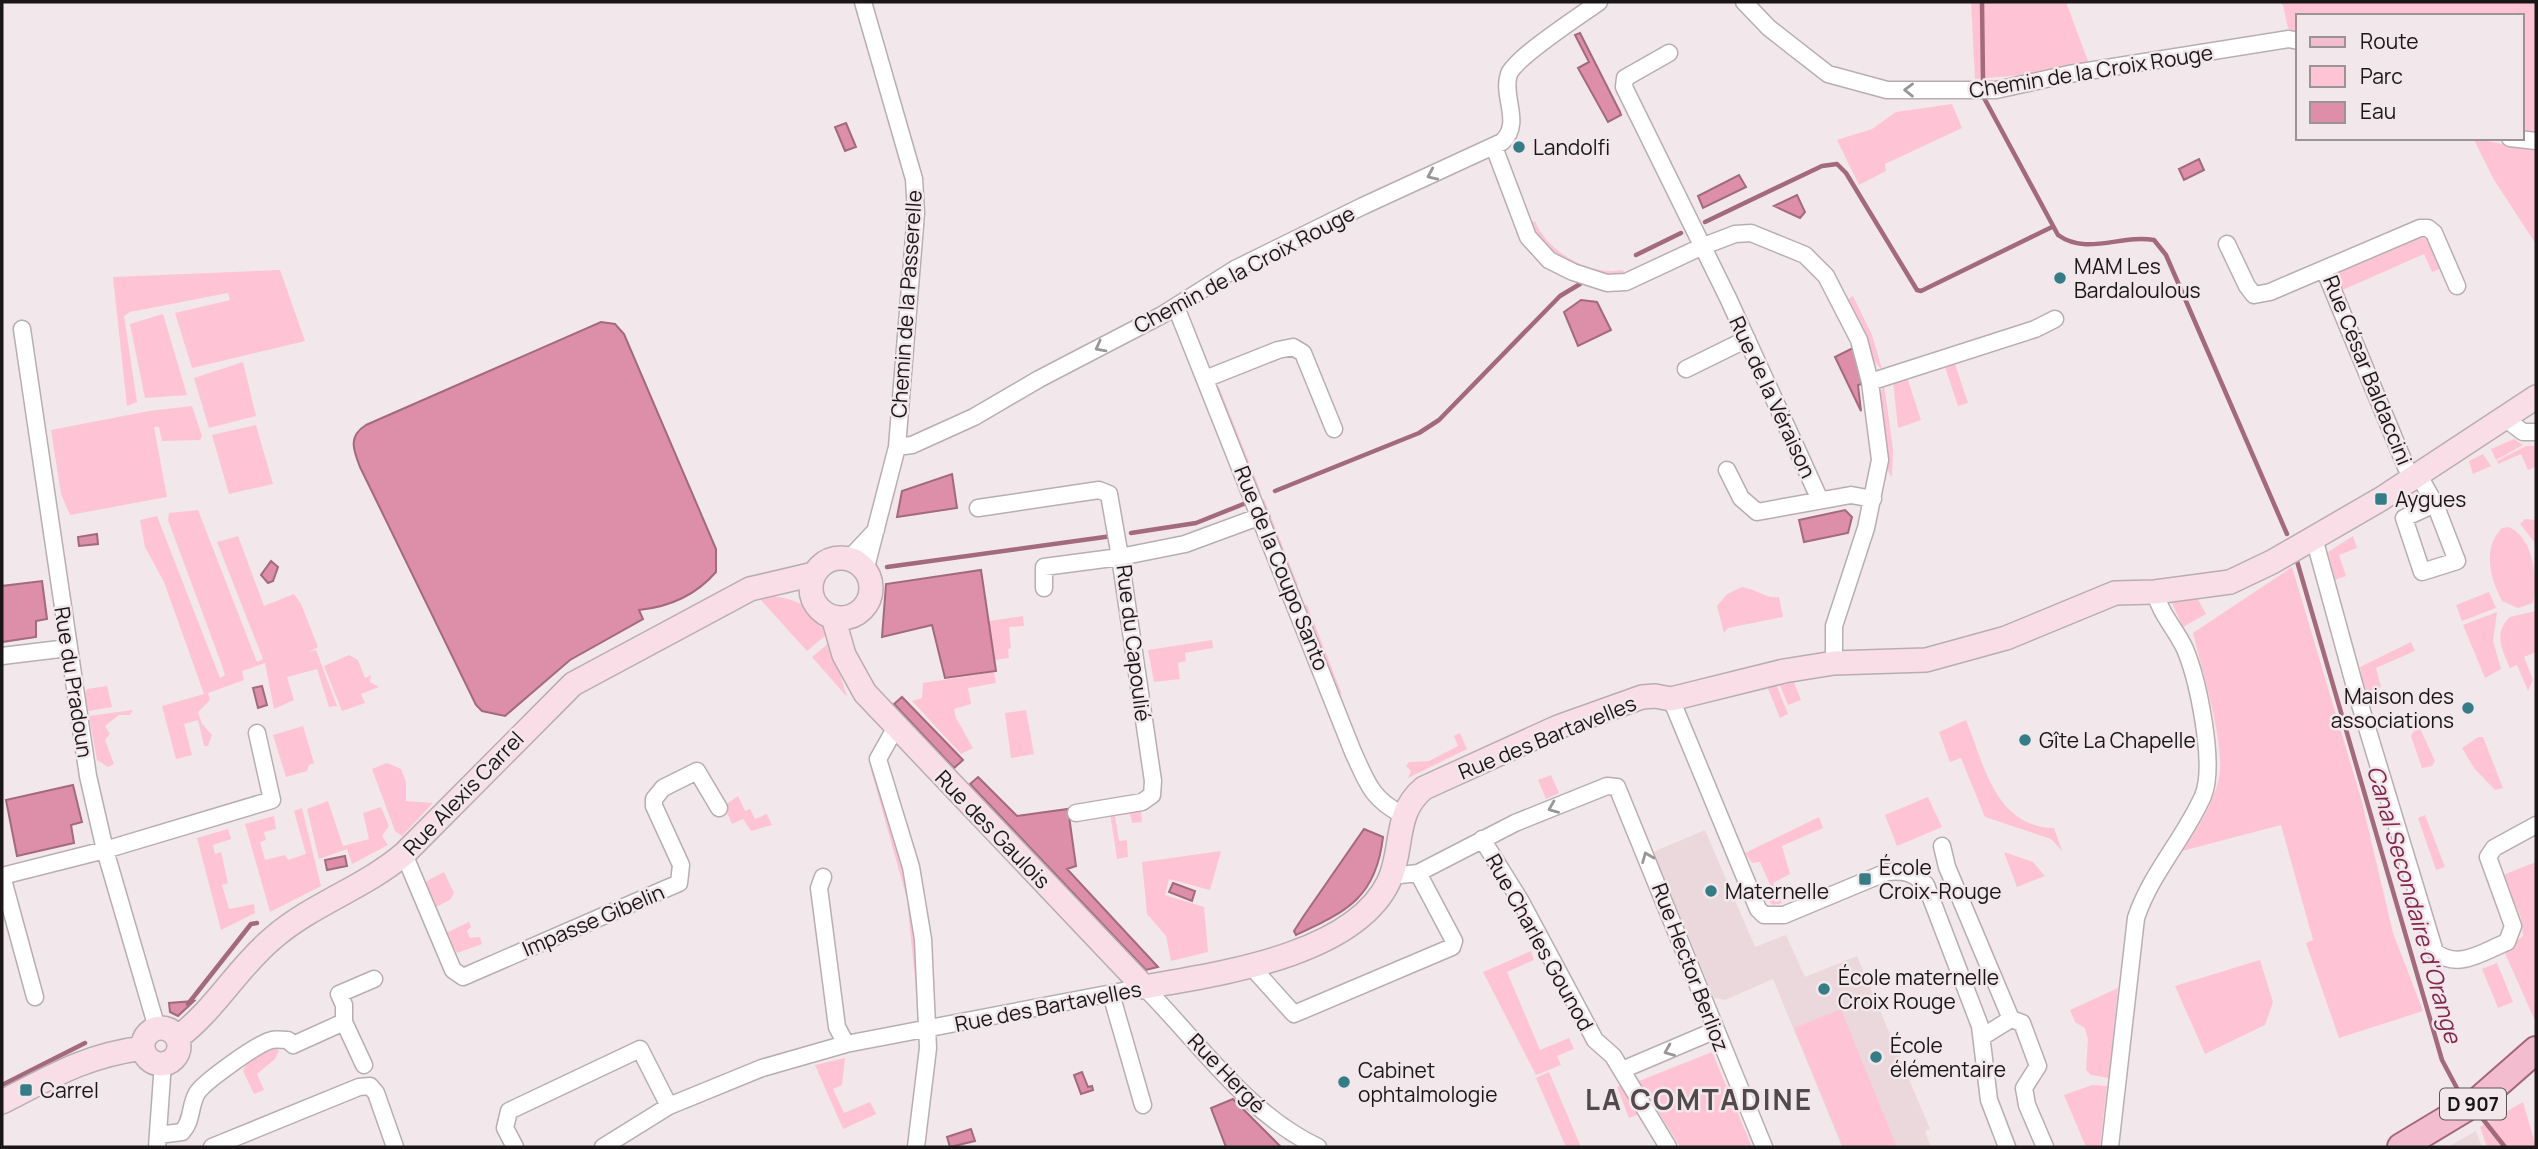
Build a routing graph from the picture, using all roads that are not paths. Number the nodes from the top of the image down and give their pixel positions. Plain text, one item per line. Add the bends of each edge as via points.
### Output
1 (863, 2) edge
2 (1599, 2) edge
3 (1744, 2) edge
4 (2296, 41) edge
5 (1669, 53) dead end
6 (1494, 147) junction
7 (2227, 244) dead end
8 (1701, 247) junction
9 (2324, 269) junction
10 (2457, 286) dead end
11 (1176, 307) junction
12 (2055, 319) dead end
13 (22, 329) dead end
14 (1747, 339) junction
15 (1686, 369) dead end
16 (1205, 379) junction
17 (1870, 382) junction
18 (2536, 397) edge
19 (2503, 416) junction
20 (1334, 429) dead end
21 (2536, 432) edge
22 (897, 447) junction
23 (1727, 470) dead end
24 (2415, 476) junction
25 (1873, 499) junction
26 (1820, 500) junction
27 (2435, 504) dead end
28 (978, 508) dead end
29 (1261, 516) junction
30 (2314, 538) junction
31 (1120, 557) junction
32 (857, 565) junction
33 (813, 585) junction
34 (1044, 588) dead end
35 (2155, 592) junction
36 (843, 616) junction
37 (68, 648) junction
38 (2, 656) edge
39 (1834, 663) junction
40 (1671, 699) junction
41 (895, 727) junction
42 (257, 733) dead end
43 (719, 808) dead end
44 (1076, 814) dead end
45 (1403, 815) junction
46 (2536, 825) edge
47 (1482, 839) junction
48 (1942, 846) dead end
49 (105, 850) junction
50 (404, 854) junction
51 (1418, 873) junction
52 (2, 875) edge
53 (1391, 876) junction
54 (823, 877) dead end
55 (1249, 964) junction
56 (374, 979) dead end
57 (1144, 987) junction
58 (1111, 994) junction
59 (35, 997) dead end
60 (2011, 1019) junction
61 (344, 1022) junction
62 (928, 1030) junction
63 (1716, 1030) junction
64 (167, 1033) junction
65 (1982, 1037) junction
66 (846, 1044) junction
67 (143, 1048) junction
68 (2536, 1050) edge
69 (163, 1063) junction
70 (364, 1065) dead end
71 (1622, 1070) junction
72 (2, 1102) edge
73 (669, 1105) junction
74 (1143, 1105) dead end
75 (158, 1141) edge
76 (239, 1142) edge
77 (1310, 1146) edge
78 (212, 1147) edge
79 (395, 1147) edge
80 (515, 1147) edge
81 (603, 1147) edge
82 (916, 1147) edge
83 (1668, 1147) edge
84 (1764, 1147) edge
85 (2007, 1147) edge
86 (2045, 1147) edge
87 (2110, 1147) edge
88 (2401, 1147) edge

1 - 22 street, Chemin de la Passerelle via 914,179 916,213
2 - 6 street via 1510,71 1510,131
4 -> 3 street, Chemin de la Croix Rouge via 2069,74 1996,90 1887,90 1828,74
5 - 8 street, Rue de la Véraison via 1625,78 1624,87
6 - 8 street via 1528,237 1549,260 1573,272 1607,284 1626,282
6 -> 11 street, Chemin de la Croix Rouge via 1322,225 1235,269
7 - 9 street via 2255,295
8 - 14 street, Rue de la Véraison
8 - 17 street via 1751,233 1805,255 1826,276 1845,309
9 - 10 street, Rue César Baldaccini via 2428,228
9 - 24 street, Rue César Baldaccini
11 - 16 street, Rue de la Coupo Santo
11 -> 22 street, Chemin de la Croix Rouge via 974,417 912,446
12 - 17 street
13 - 37 street, Rue du Pradoun
14 - 15 street
14 - 26 street, Rue de la Véraison
16 - 20 street via 1293,347 1303,353
16 - 29 street, Rue de la Coupo Santo
17 - 25 street via 1880,460
18 - 19 street, Rue des Bartavelles
19 - 21 street via 2523,432
19 - 24 street, Rue des Bartavelles
22 - 32 street, Chemin de la Passerelle via 878,527
23 - 26 street via 1741,498 1757,512
24 - 27 street, Rue César Baldaccini
24 - 30 street, Rue des Bartavelles
25 - 26 street, Rue de la Véraison via 1851,495
25 - 39 street via 1834,626
28 - 31 street via 1104,491 1112,504
29 - 31 street, Rue du Capoulié via 1185,544
29 - 45 street, Rue de la Coupo Santo via 1370,790
30 - 35 street, Rue des Bartavelles via 2230,582
30 - 46 street via 2405,859 2435,952 2446,961 2459,961 2507,942 2513,926 2488,857 2494,848
31 - 34 street via 1044,567
31 - 44 street, Rue du Capoulié via 1152,794 1142,802
32 - 33 street via 829,560
32 - 36 street, Chemin de la Passerelle via 870,580 868,601
33 - 36 street via 823,612
33 - 50 street, Rue Alexis Carrel via 773,582 734,597 573,684
35 - 39 street, Rue des Bartavelles via 2115,593 1956,654 1926,660
35 - 87 street via 2157,604 2185,650 2210,769 2204,794 2146,891 2136,918
36 - 41 street, Rue des Gaulois via 850,666 865,693
37 - 38 street
37 - 49 street, Rue du Pradoun
39 - 40 street, Rue des Bartavelles
40 - 45 street, Rue des Bartavelles via 1642,697 1558,727 1424,788
40 - 65 street via 1764,915 1784,915 1878,875 1903,871 1916,876 1926,885
41 - 57 street, Rue des Gaulois
41 - 62 street via 878,760 916,889
42 - 49 street via 272,800
43 - 50 street, Impasse Gibelin via 697,771 663,788 654,806 681,865 679,883 463,977 453,970
45 - 53 street, Rue des Bartavelles
47 - 51 street
63 -> 47 street, Rue Hector Berlioz via 1616,787 1607,786
47 - 71 street, Rue Charles Gounod via 1595,1040
48 - 60 street
49 - 52 street
49 - 64 street, Rue du Pradoun
50 - 64 street, Rue Alexis Carrel via 383,872 272,939 218,1002
51 - 53 street
51 - 55 street via 1454,941 1452,947 1294,1014
52 - 59 street
53 - 55 street, Rue des Bartavelles via 1375,902 1347,927 1289,954
54 - 66 street via 819,888 837,1027
55 - 57 street, Rue des Bartavelles
56 - 61 street via 339,994
57 - 58 street, Rue des Bartavelles
57 - 77 street, Rue Hergé via 1266,1113
58 - 62 street, Rue des Bartavelles
58 - 74 street
60 - 65 street
60 - 86 street via 2022,1023 2038,1066 2025,1088 2027,1105
61 - 70 street
61 - 75 street via 293,1045 288,1040 272,1040 247,1053 198,1090 191,1122 182,1132
62 - 66 street, Rue des Bartavelles
62 - 82 street
63 -> 71 street
63 - 84 street, Rue Hector Berlioz
64 - 67 street, Rue Alexis Carrel via 148,1033
64 - 69 street, Rue Alexis Carrel via 176,1055
65 - 85 street via 1989,1100
66 - 73 street, Rue des Bartavelles via 762,1068
67 - 69 street via 148,1058
67 - 72 street via 102,1054
68 - 88 main road, D 907 via 2479,1100
69 - 75 street
71 - 83 street, Rue Charles Gounod
73 - 80 street via 640,1049 509,1111 505,1128
73 - 81 street, Rue des Bartavelles
76 - 78 street
76 - 79 street via 370,1086

